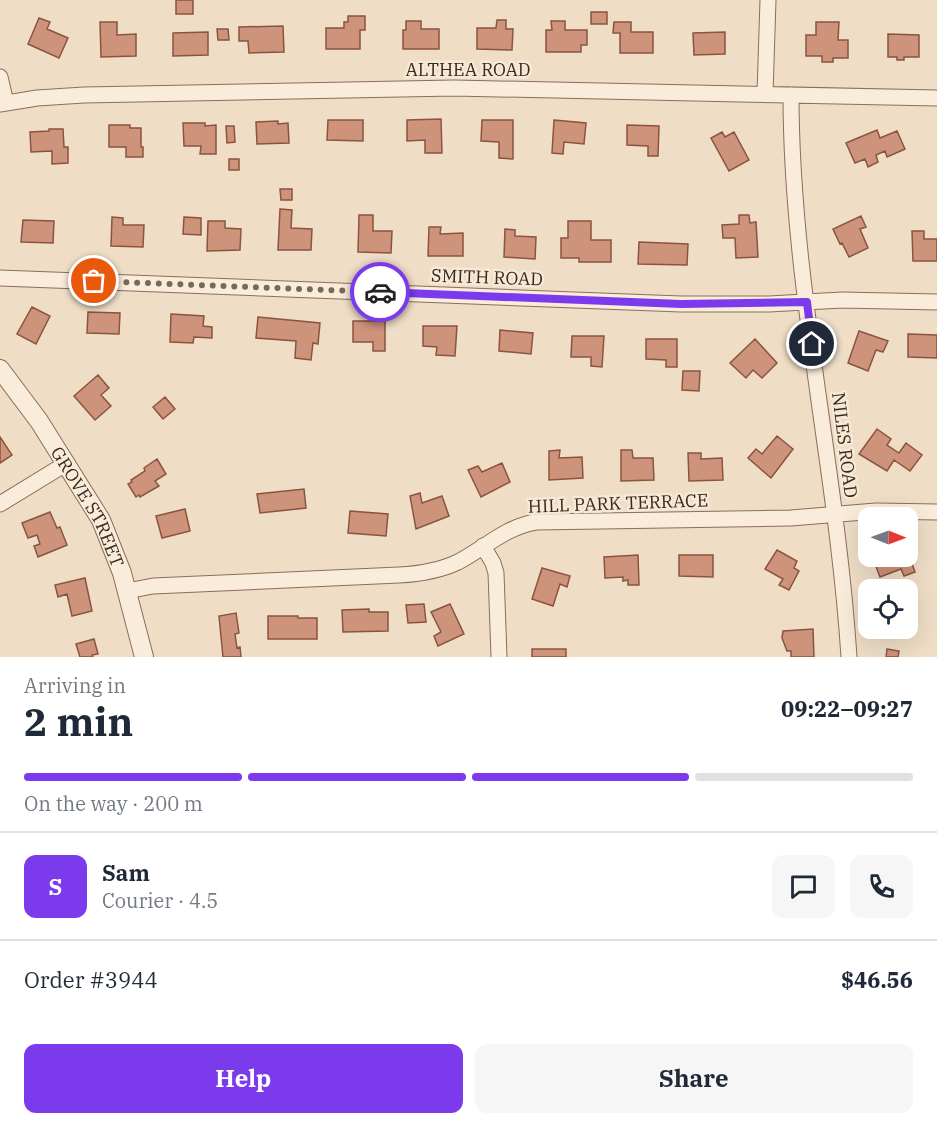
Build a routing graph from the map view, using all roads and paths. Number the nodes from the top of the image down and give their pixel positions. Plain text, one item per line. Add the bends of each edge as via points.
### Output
1 (768, 0) edge
2 (0, 77) edge
3 (765, 94) junction
4 (791, 95) junction
5 (937, 98) edge
6 (3, 103) edge
7 (0, 278) edge
8 (807, 302) junction
9 (937, 302) edge
10 (0, 369) edge
11 (67, 463) junction
12 (0, 504) edge
13 (937, 513) edge
14 (834, 515) junction
15 (483, 546) junction
16 (127, 591) junction
17 (144, 657) edge
18 (499, 657) edge
19 (849, 657) edge

1 - 3 street
2 - 6 street
3 - 4 street, ALTHEA ROAD
3 - 6 street, ALTHEA ROAD via 432,88 94,95
4 - 5 street, ALTHEA ROAD
4 - 8 street, NILES ROAD via 792,169
7 - 8 street, SMITH ROAD via 681,304
8 - 9 street, SMITH ROAD
8 - 14 street, NILES ROAD
10 - 11 street, GROVE STREET
11 - 12 street
11 - 16 street, GROVE STREET via 102,520
13 - 14 street, HILL PARK TERRACE via 876,511
14 - 15 street, HILL PARK TERRACE via 536,522 510,529
14 - 19 street, NILES ROAD
15 - 16 street, HILL PARK TERRACE via 446,567 422,573 153,586
15 - 18 street via 496,573
16 - 17 street, GROVE STREET

